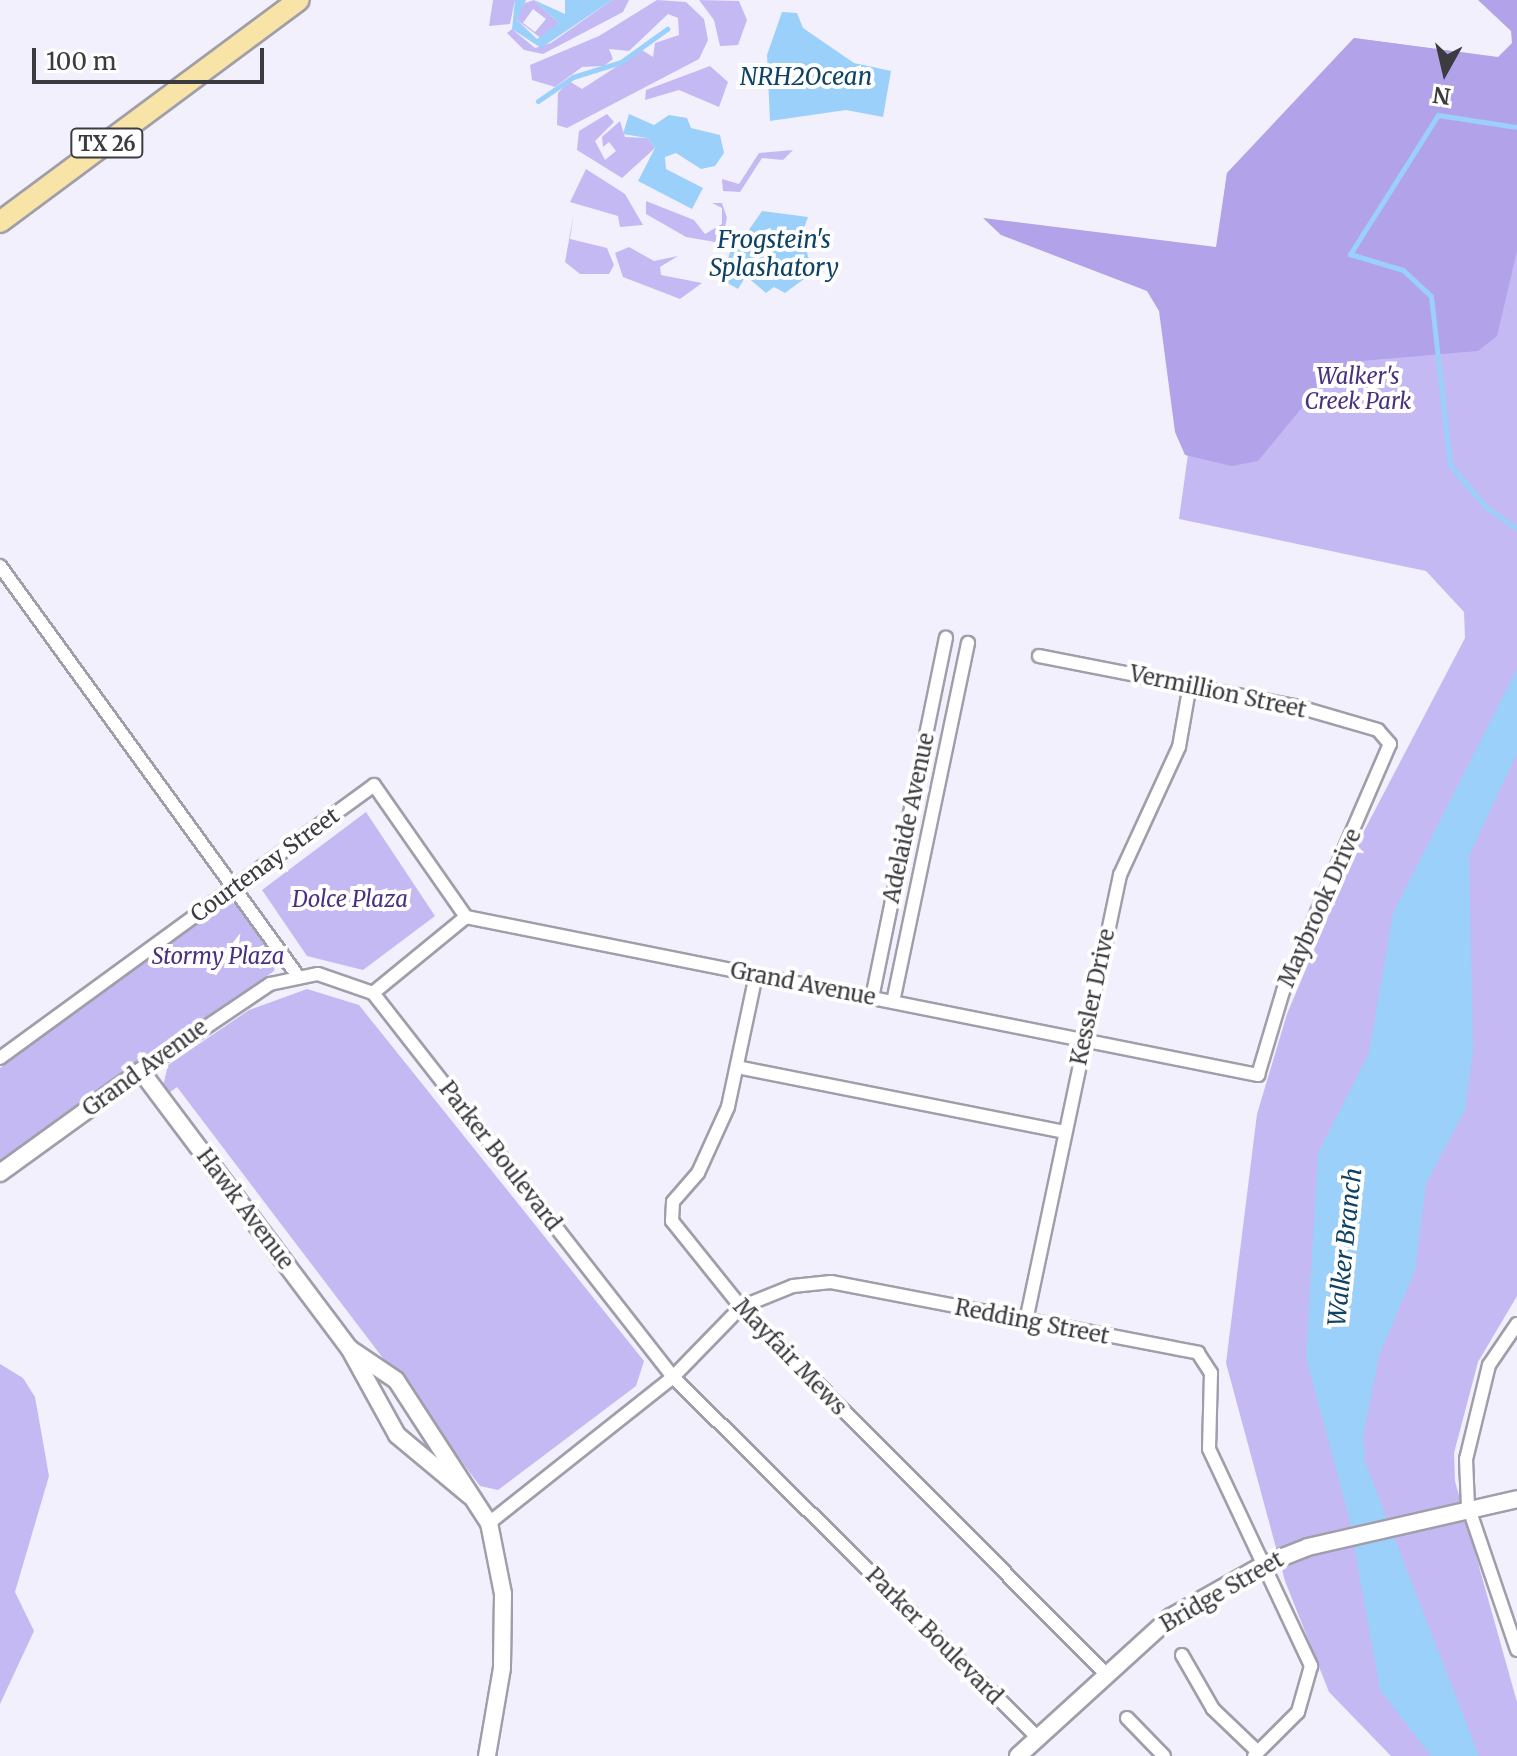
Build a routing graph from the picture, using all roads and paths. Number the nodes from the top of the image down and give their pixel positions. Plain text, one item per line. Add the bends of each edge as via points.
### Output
1 (299, 0) edge
2 (0, 222) edge
3 (0, 566) edge
4 (946, 638) dead end
5 (968, 643) dead end
6 (1039, 656) dead end
7 (1190, 684) junction
8 (1390, 744) joint
9 (234, 888) junction
10 (466, 917) junction
11 (297, 975) junction
12 (756, 975) junction
13 (373, 993) junction
14 (872, 998) junction
15 (893, 1002) junction
16 (1084, 1040) junction
17 (0, 1058) edge
18 (737, 1067) junction
19 (141, 1071) junction
20 (1258, 1075) joint
21 (1065, 1132) junction
22 (0, 1173) edge
23 (741, 1307) junction
24 (1026, 1321) junction
25 (1517, 1324) edge
26 (349, 1348) junction
27 (673, 1377) junction
28 (470, 1496) junction
29 (1517, 1499) edge
30 (1468, 1506) junction
31 (489, 1523) junction
32 (1265, 1564) junction
33 (1517, 1650) edge
34 (1182, 1655) dead end
35 (1105, 1673) junction
36 (1127, 1718) dead end
37 (1036, 1736) junction
38 (1262, 1753) edge
39 (487, 1756) edge
40 (1018, 1756) edge
41 (1164, 1756) edge

1 - 2 main road, TX 26
3 - 9 street
4 - 14 street, Adelaide Avenue
5 - 15 street, Adelaide Avenue
6 - 7 street, Vermillion Street
7 - 8 street, Vermillion Street via 1350,721 1378,730
7 - 16 street, Kessler Drive via 1179,747 1120,875
8 - 20 street, Maybrook Drive via 1283,991
9 - 10 street, Courtenay Street via 374,785
9 - 11 street
9 - 17 street, Courtenay Street
10 - 12 street, Grand Avenue
10 - 13 street
11 - 13 street via 342,979
11 - 19 street, Grand Avenue via 241,1000
12 - 14 street, Grand Avenue
12 - 18 street, Mayfair Mews
13 - 27 street, Parker Boulevard
14 - 15 street, Grand Avenue
15 - 16 street, Grand Avenue
16 - 20 street, Grand Avenue
16 - 21 street, Kessler Drive
18 - 21 street
18 - 23 street, Mayfair Mews via 718,1137 671,1212 693,1251
19 - 22 street, Grand Avenue
19 - 26 street, Hawk Avenue
21 - 24 street, Kessler Drive
23 - 24 street, Redding Street via 793,1286 831,1282
23 - 27 street, Redding Street
23 - 35 street, Mayfair Mews
24 - 32 street, Redding Street via 1198,1353 1211,1373 1209,1449
25 - 30 street via 1479,1392 1466,1459
26 - 28 street, Hawk Avenue via 397,1435
26 - 28 street, Hawk Avenue via 396,1380 445,1447
27 - 31 street, Redding Street
27 - 37 street, Parker Boulevard
28 - 31 street, Hawk Avenue
29 - 30 street, Bridge Street
30 - 32 street, Bridge Street via 1308,1547
30 - 33 street
31 - 39 street, Hawk Avenue via 503,1594 502,1668
32 - 35 street, Bridge Street via 1171,1617
32 - 38 street, Redding Street via 1311,1666 1303,1703
34 - 38 street via 1213,1709
35 - 37 street, Bridge Street
36 - 41 street
37 - 40 street, Bridge Street

